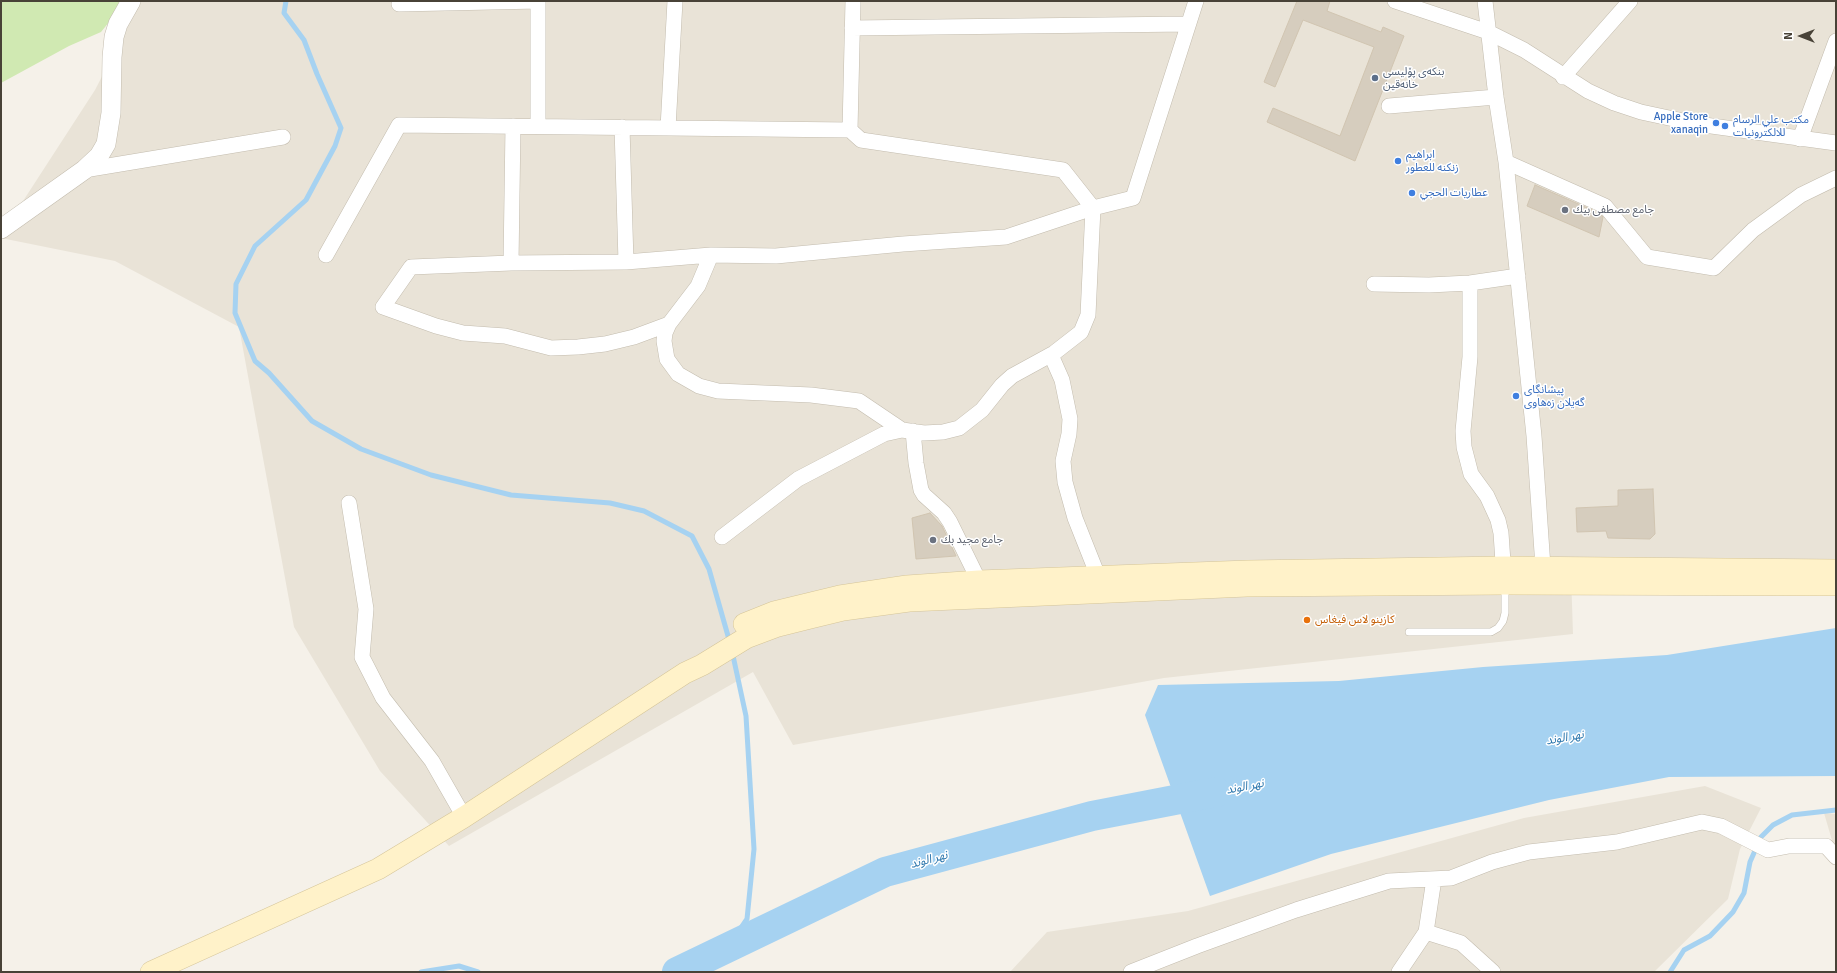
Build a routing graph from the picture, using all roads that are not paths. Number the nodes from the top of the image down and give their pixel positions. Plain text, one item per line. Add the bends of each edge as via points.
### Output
1 (131, 1) edge
2 (538, 1) edge
3 (674, 1) edge
4 (853, 1) edge
5 (1196, 1) edge
6 (1395, 1) edge
7 (1485, 1) edge
8 (1630, 1) edge
9 (399, 4) dead end
10 (1188, 24) junction
11 (852, 28) junction
12 (1488, 32) junction
13 (1836, 41) edge
14 (1563, 77) junction
15 (1496, 97) junction
16 (1390, 106) dead end
17 (513, 126) junction
18 (538, 126) junction
19 (622, 127) junction
20 (668, 128) junction
21 (850, 130) junction
22 (283, 137) dead end
23 (1800, 139) junction
24 (1836, 143) edge
25 (1506, 162) junction
26 (84, 170) junction
27 (1836, 178) edge
28 (1093, 208) junction
29 (1, 229) edge
30 (326, 255) dead end
31 (711, 255) junction
32 (626, 262) junction
33 (511, 263) junction
34 (1518, 276) junction
35 (1470, 283) junction
36 (1374, 284) dead end
37 (669, 324) junction
38 (1051, 355) junction
39 (908, 430) junction
40 (349, 503) dead end
41 (722, 537) dead end
42 (1836, 570) edge
43 (1098, 576) junction
44 (1504, 576) junction
45 (1543, 576) junction
46 (979, 581) junction
47 (1836, 585) edge
48 (754, 628) junction
49 (1409, 632) dead end
50 (464, 817) junction
51 (1836, 857) edge
52 (1434, 879) junction
53 (1426, 932) junction
54 (151, 972) edge
55 (1132, 972) edge
56 (1399, 972) edge
57 (1493, 972) edge

1 - 26 street via 114,37 111,113 106,144 99,156
2 - 9 street
2 - 18 street
3 - 20 street
4 - 11 street
5 - 10 street
6 - 12 street
7 - 12 street
8 - 14 street
10 - 11 street
10 - 28 street via 1133,198
11 - 21 street
12 - 14 street via 1524,50
12 - 15 street
13 - 23 street
14 - 23 street via 1614,103 1641,112 1697,124
15 - 16 street
15 - 25 street
17 - 18 street
17 - 30 street via 399,125
17 - 33 street
18 - 19 street
19 - 20 street
19 - 32 street
20 - 21 street
21 - 28 street via 861,140 1063,170
22 - 26 street
23 - 24 street
25 - 27 street via 1605,206 1646,257 1714,268 1753,230 1801,195
25 - 34 street
26 - 29 street
28 - 31 street via 1006,237 782,255
28 - 38 street via 1086,324 1081,332
31 - 32 street
31 - 37 street via 698,286
32 - 33 street
33 - 37 street via 411,268 383,307 463,333 505,336 551,348 604,344 634,337
34 - 35 street
34 - 45 street via 1534,436
35 - 36 street
35 - 44 street via 1470,357 1463,431 1464,447 1471,474 1487,496 1498,520
37 - 39 street via 664,341 667,359 678,374 700,386 718,391 811,395 859,401
38 - 39 street via 1012,376 982,410 959,428 943,432
38 - 43 street via 1062,380 1070,419 1063,461 1065,482 1075,518
39 - 41 street via 884,434 798,479
39 - 46 street via 921,490 950,522
40 - 50 street via 366,609 362,658 383,698 432,761
42 - 45 main road
43 - 44 main road via 1248,571
43 - 46 main road
44 - 45 main road
44 - 48 main road via 942,599 843,610 778,626
44 - 49 lane via 1505,613 1498,628 1491,632
45 - 47 main road
46 - 48 main road via 907,586 840,596 774,612
48 - 50 main road via 731,631 716,649 698,657 685,673
50 - 54 main road via 378,869
51 - 52 street via 1826,846 1790,846 1768,850 1721,826 1702,822 1617,842 1529,852 1492,862 1451,878
52 - 53 street
52 - 55 street via 1389,881 1296,910
53 - 56 street
53 - 57 street via 1461,943

